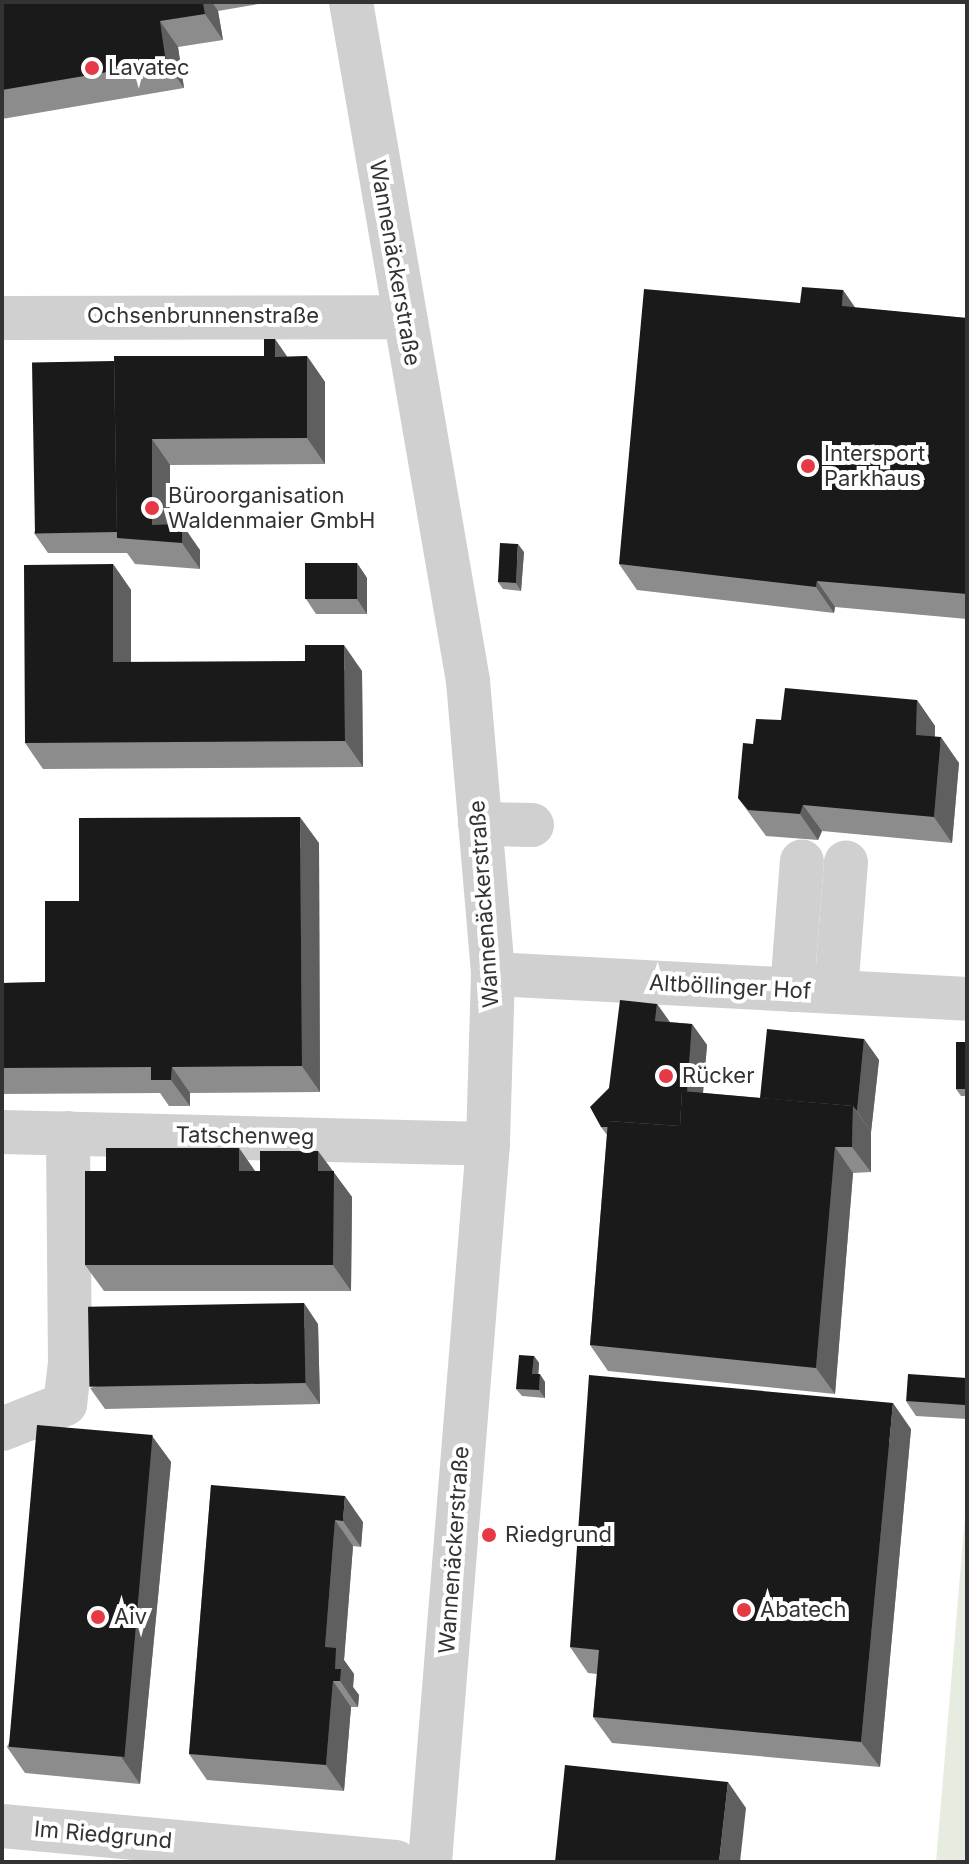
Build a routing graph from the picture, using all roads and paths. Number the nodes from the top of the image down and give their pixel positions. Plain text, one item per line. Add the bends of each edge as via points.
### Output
1 (351, 2) edge
2 (404, 317) junction
3 (2, 318) edge
4 (480, 824) junction
5 (532, 825) dead end
6 (802, 861) dead end
7 (846, 862) dead end
8 (493, 974) junction
9 (792, 990) junction
10 (836, 992) junction
11 (967, 999) edge
12 (2, 1132) edge
13 (68, 1133) junction
14 (488, 1144) junction
15 (2, 1429) edge
16 (4, 1817) edge
17 (395, 1862) edge
18 (430, 1862) edge

1 - 2 street, Wannenäckerstraße
2 - 3 street, Ochsenbrunnenstraße
2 - 4 street, Wannenäckerstraße via 468,681
4 - 5 street
4 - 8 street, Wannenäckerstraße
6 - 9 street
7 - 10 street
8 - 9 street, Altböllinger Hof
8 - 14 street, Wannenäckerstraße
9 - 10 street, Altböllinger Hof
10 - 11 street, Altböllinger Hof
12 - 13 street, Tatschenweg
13 - 14 street, Tatschenweg
13 - 15 street via 70,1365 65,1404
14 - 18 street, Wannenäckerstraße
16 - 17 street, Im Riedgrund

